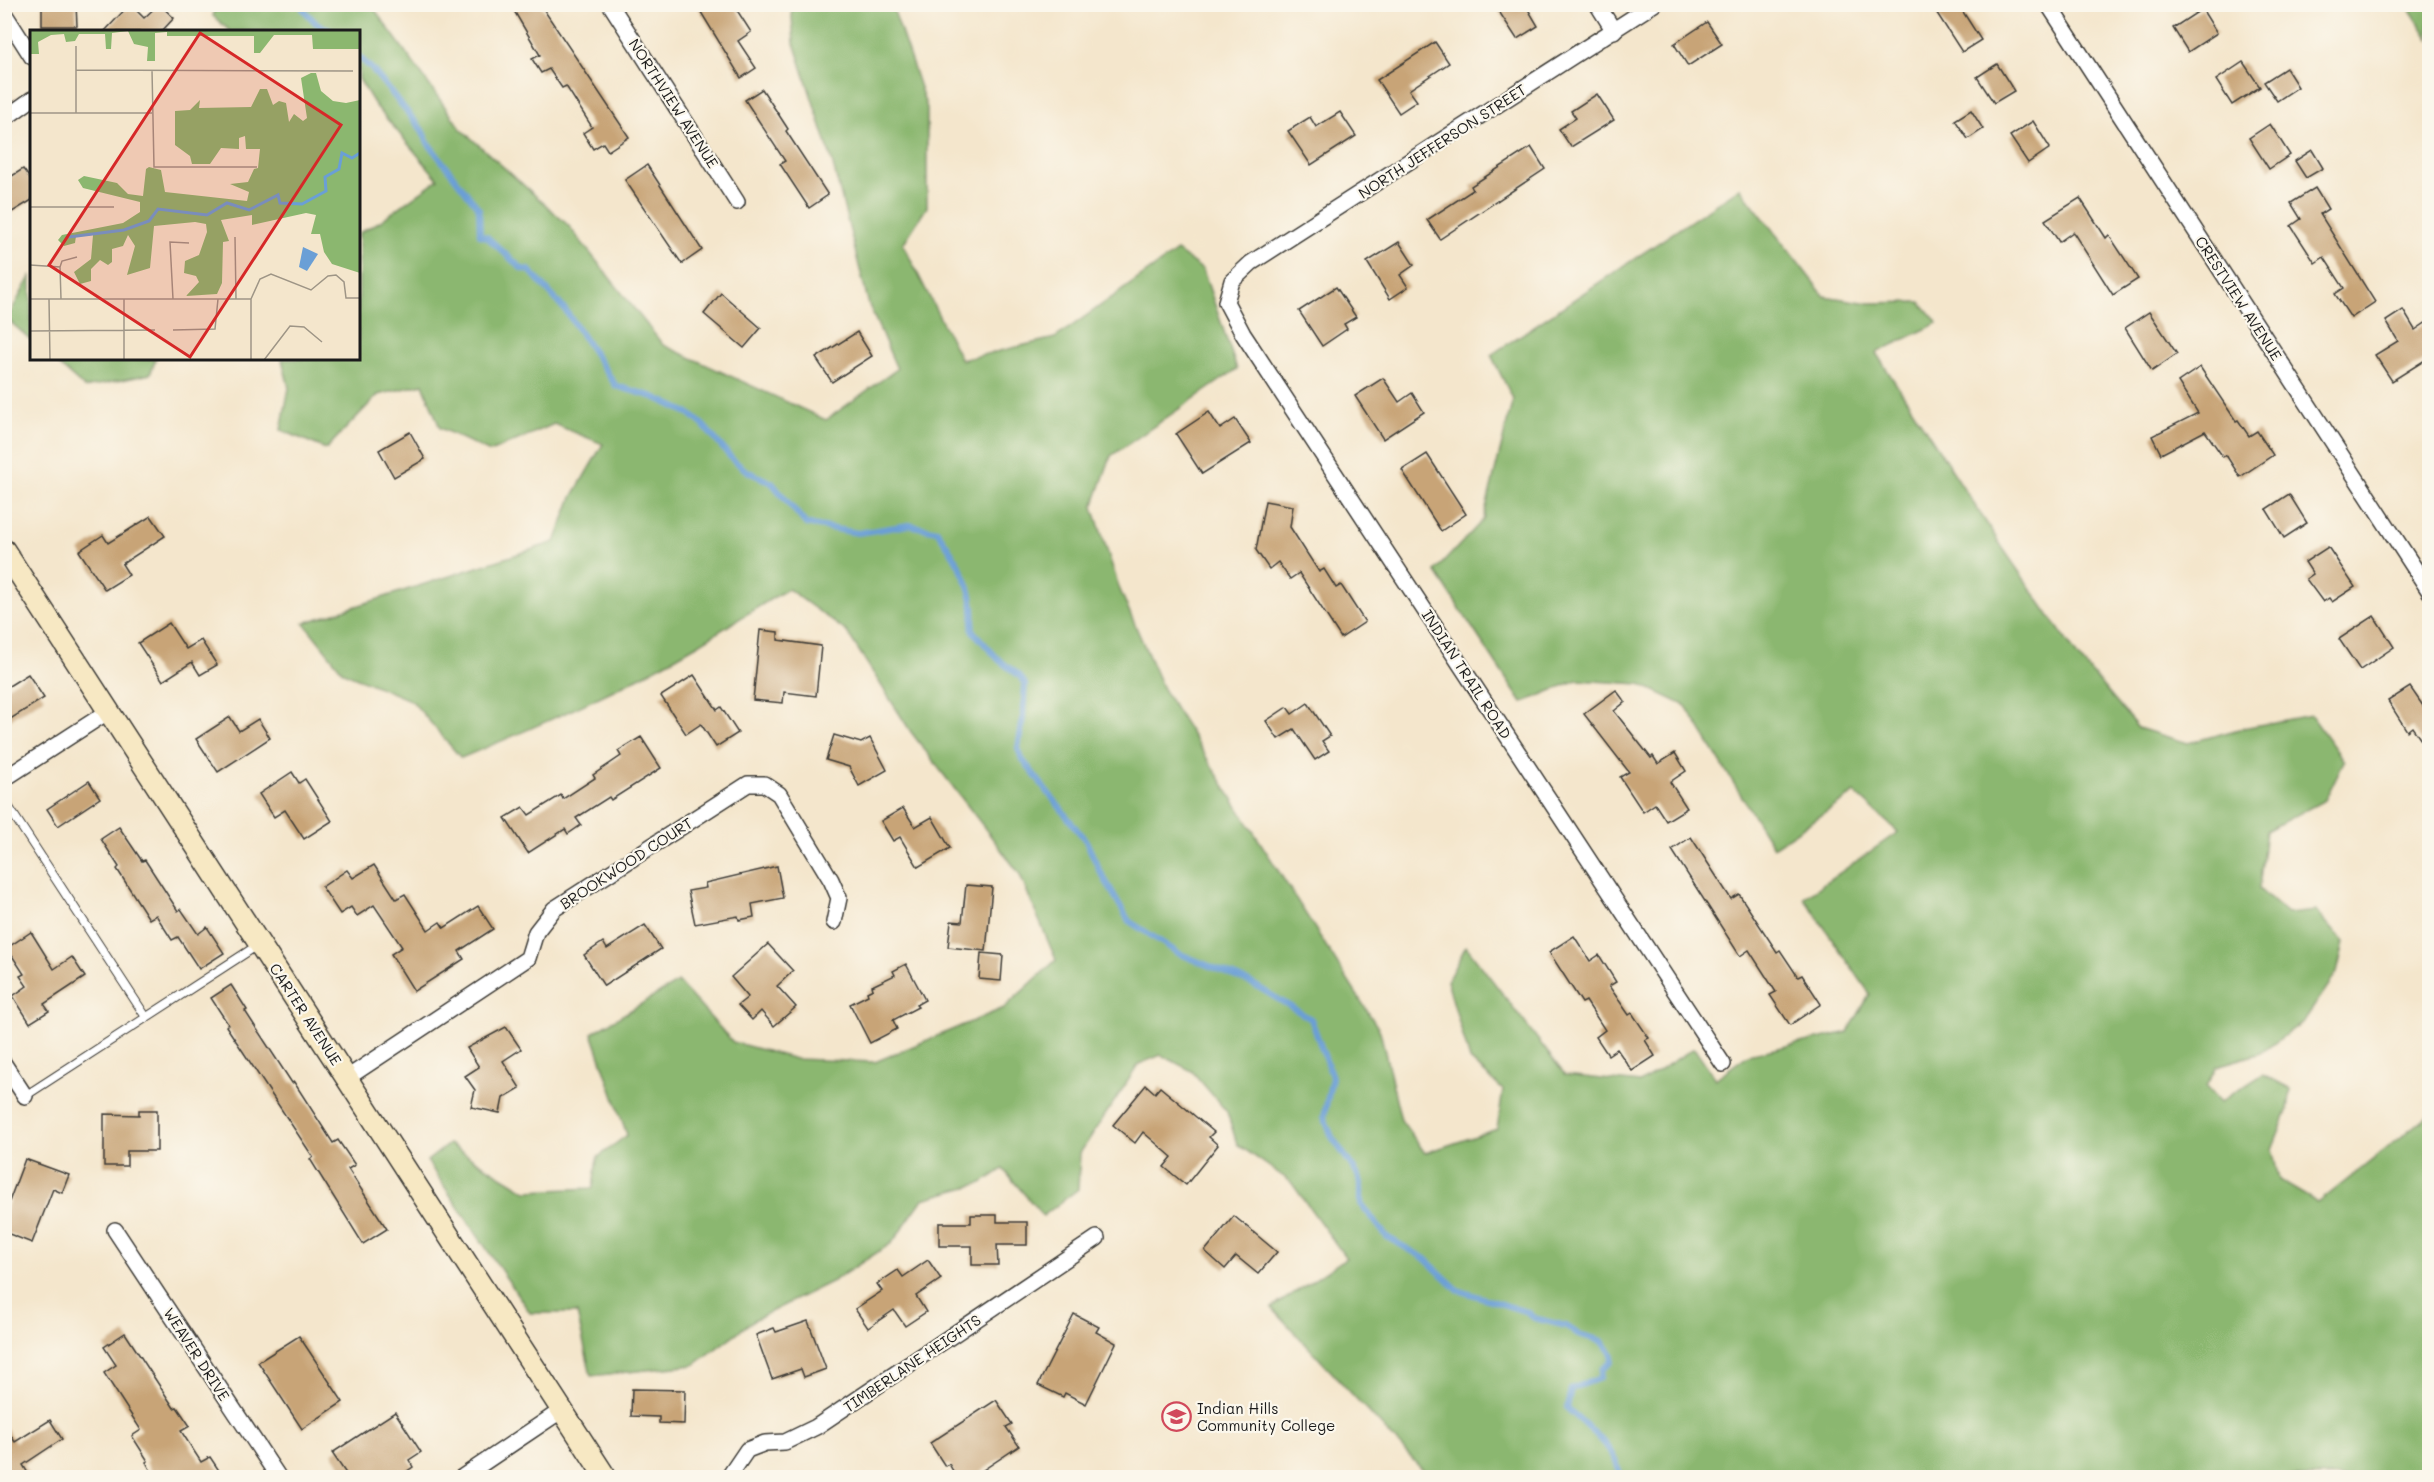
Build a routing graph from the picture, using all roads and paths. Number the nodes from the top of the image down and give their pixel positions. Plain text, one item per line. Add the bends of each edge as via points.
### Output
1 (610, 4) edge
2 (1597, 4) edge
3 (1654, 4) edge
4 (2048, 4) edge
5 (4, 13) edge
6 (1614, 31) junction
7 (30, 54) edge
8 (30, 100) edge
9 (4, 118) edge
10 (737, 202) dead end
11 (1232, 281) joint
12 (4, 550) edge
13 (2430, 592) edge
14 (109, 711) junction
15 (4, 779) edge
16 (4, 800) edge
17 (834, 922) dead end
18 (260, 944) junction
19 (146, 1017) junction
20 (1723, 1064) dead end
21 (4, 1065) edge
22 (347, 1078) junction
23 (25, 1096) joint
24 (115, 1230) dead end
25 (1097, 1238) dead end
26 (562, 1410) junction
27 (279, 1478) edge
28 (461, 1478) edge
29 (606, 1478) edge
30 (728, 1478) edge

1 - 10 street, NORTHVIEW AVENUE
2 - 6 street
3 - 6 street, NORTH JEFFERSON STREET
4 - 13 street, CRESTVIEW AVENUE
5 - 7 street
6 - 11 street, NORTH JEFFERSON STREET via 1251,263
8 - 9 street
11 - 20 street, INDIAN TRAIL ROAD via 1226,302 1243,334
12 - 14 street, CARTER AVENUE
14 - 15 street
14 - 18 street, CARTER AVENUE
16 - 19 lane
17 - 22 street, BROOKWOOD COURT via 839,898 779,794 764,784 748,784 554,909 536,932 528,958
18 - 19 lane
18 - 22 street, CARTER AVENUE
19 - 23 lane
21 - 23 street
22 - 26 street, CARTER AVENUE
24 - 27 street, WEAVER DRIVE
25 - 30 street, TIMBERLANE HEIGHTS via 816,1427 785,1442 765,1443 747,1450
26 - 28 street
26 - 29 street, CARTER AVENUE

